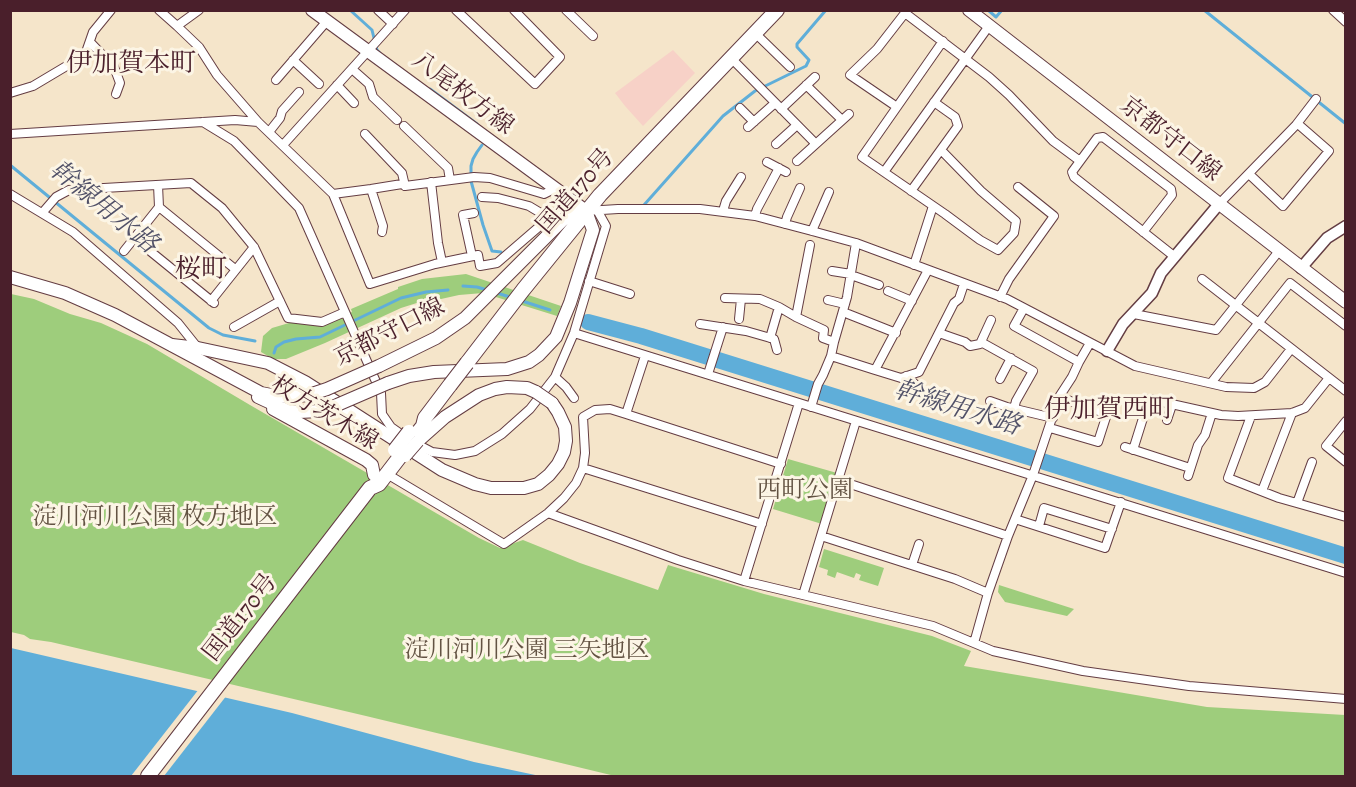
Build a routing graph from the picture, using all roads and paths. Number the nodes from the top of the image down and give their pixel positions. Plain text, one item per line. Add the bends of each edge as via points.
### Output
1 (111, 10) edge
2 (159, 10) edge
3 (199, 10) edge
4 (312, 10) edge
5 (378, 10) edge
6 (405, 10) edge
7 (456, 10) edge
8 (514, 10) edge
9 (566, 10) edge
10 (777, 10) edge
11 (969, 10) edge
12 (1333, 10) edge
13 (327, 21) junction
14 (1346, 22) edge
15 (393, 24) junction
16 (177, 26) junction
17 (989, 26) junction
18 (755, 33) junction
19 (593, 36) dead end
20 (943, 41) junction
21 (90, 42) junction
22 (369, 51) junction
23 (731, 58) junction
24 (966, 59) junction
25 (293, 60) junction
26 (789, 68) dead end
27 (352, 69) junction
28 (815, 77) dead end
29 (276, 80) dead end
30 (319, 84) dead end
31 (338, 85) junction
32 (806, 85) junction
33 (299, 92) dead end
34 (10, 93) edge
35 (116, 94) dead end
36 (1316, 99) dead end
37 (934, 102) junction
38 (354, 103) dead end
39 (778, 106) junction
40 (897, 107) junction
41 (740, 108) dead end
42 (203, 122) junction
43 (258, 122) junction
44 (1298, 124) junction
45 (797, 125) junction
46 (269, 132) junction
47 (10, 134) edge
48 (365, 134) dead end
49 (777, 144) dead end
50 (816, 144) junction
51 (283, 145) junction
52 (942, 151) junction
53 (797, 161) dead end
54 (1080, 161) junction
55 (767, 162) dead end
56 (884, 172) junction
57 (1249, 174) junction
58 (741, 177) dead end
59 (450, 180) junction
60 (431, 182) junction
61 (158, 185) junction
62 (405, 186) junction
63 (1018, 187) dead end
64 (800, 188) dead end
65 (371, 189) junction
66 (554, 189) junction
67 (911, 191) junction
68 (828, 192) dead end
69 (10, 194) edge
70 (333, 194) junction
71 (482, 197) dead end
72 (570, 200) junction
73 (1219, 204) junction
74 (933, 206) junction
75 (159, 207) junction
76 (592, 210) junction
77 (723, 211) junction
78 (43, 212) junction
79 (474, 213) dead end
80 (755, 216) junction
81 (549, 218) junction
82 (785, 224) junction
83 (1346, 226) edge
84 (812, 231) junction
85 (382, 232) dead end
86 (1143, 232) junction
87 (134, 238) junction
88 (856, 243) junction
89 (810, 245) dead end
90 (254, 247) junction
91 (124, 251) dead end
92 (1279, 251) junction
93 (472, 256) junction
94 (1175, 257) junction
95 (442, 262) junction
96 (914, 265) junction
97 (1301, 268) junction
98 (235, 269) junction
99 (928, 270) junction
100 (832, 271) dead end
101 (851, 275) junction
102 (10, 277) edge
103 (1202, 279) dead end
104 (589, 281) junction
105 (803, 282) junction
106 (813, 284) dead end
107 (964, 284) junction
108 (879, 285) dead end
109 (888, 291) dead end
110 (630, 294) dead end
111 (1000, 297) junction
112 (725, 298) dead end
113 (741, 298) junction
114 (828, 300) dead end
115 (912, 300) junction
116 (280, 301) junction
117 (1346, 302) edge
118 (845, 304) junction
119 (1236, 305) junction
120 (779, 307) junction
121 (1023, 308) junction
122 (345, 312) junction
123 (848, 314) dead end
124 (1134, 314) junction
125 (796, 317) junction
126 (739, 319) dead end
127 (991, 320) dead end
128 (1258, 323) junction
129 (700, 324) dead end
130 (1346, 326) edge
131 (234, 327) dead end
132 (723, 327) junction
133 (574, 333) junction
134 (896, 333) junction
135 (939, 333) junction
136 (770, 338) junction
137 (834, 342) junction
138 (981, 342) junction
139 (1090, 343) junction
140 (170, 345) junction
141 (198, 348) junction
142 (1291, 348) junction
143 (777, 350) dead end
144 (1107, 351) junction
145 (645, 356) junction
146 (831, 356) junction
147 (1011, 358) junction
148 (1079, 362) junction
149 (710, 370) junction
150 (875, 370) junction
151 (906, 376) junction
152 (555, 377) junction
153 (1329, 378) junction
154 (1000, 380) dead end
155 (1211, 383) junction
156 (916, 385) dead end
157 (542, 389) junction
158 (246, 391) junction
159 (1346, 391) edge
160 (1059, 397) junction
161 (574, 398) dead end
162 (990, 401) dead end
163 (800, 403) junction
164 (1172, 405) junction
165 (811, 407) junction
166 (1014, 409) junction
167 (1212, 413) junction
168 (626, 414) junction
169 (1292, 414) junction
170 (1251, 416) junction
171 (1053, 418) junction
172 (1167, 420) dead end
173 (856, 421) junction
174 (1346, 421) edge
175 (1050, 428) junction
176 (1285, 432) junction
177 (1296, 433) dead end
178 (414, 436) junction
179 (1312, 462) dead end
180 (1346, 462) edge
181 (781, 464) junction
182 (583, 468) junction
183 (1033, 475) junction
184 (376, 480) junction
185 (838, 480) junction
186 (1262, 491) junction
187 (1120, 502) junction
188 (1297, 502) junction
189 (548, 513) junction
190 (1346, 517) edge
191 (1015, 519) junction
192 (762, 524) junction
193 (1039, 526) junction
194 (1112, 528) junction
195 (820, 536) junction
196 (1008, 536) junction
197 (919, 544) dead end
198 (912, 565) junction
199 (1346, 573) edge
200 (744, 580) junction
201 (988, 593) junction
202 (803, 595) junction
203 (974, 643) junction
204 (1346, 699) edge
205 (148, 777) edge

1 - 21 street
2 - 16 street
3 - 16 street
4 - 13 main road, 八尾枚方線
5 - 15 street
6 - 15 street
7 - 8 street via 535,84 560,57
9 - 19 street
10 - 18 highway, 国道170号
11 - 17 main road, 京都守口線
12 - 14 street
13 - 22 main road, 八尾枚方線
13 - 25 street
15 - 22 street
16 - 43 street via 199,47 217,75
17 - 24 street
17 - 73 main road, 京都守口線
18 - 23 highway, 国道170号
18 - 26 street
20 - 24 street
20 - 40 street
20 - 40 street via 906,14 850,75
21 - 34 street via 85,55 33,86
21 - 35 street via 114,67 120,83
22 - 27 street
22 - 66 main road, 八尾枚方線
23 - 39 street
23 - 76 highway, 国道170号 via 600,195
24 - 37 street
24 - 54 street via 1009,95 1053,141
25 - 29 street
25 - 30 street
27 - 31 street
27 - 59 street via 369,84 373,97 448,168
28 - 32 street
31 - 38 street
31 - 51 street
32 - 39 street
32 - 50 street via 845,117
33 - 46 street
36 - 44 street
37 - 52 street via 955,117 958,126
37 - 56 street
39 - 41 street via 751,124
39 - 45 street
40 - 56 street via 862,157
42 - 43 street
42 - 47 street
42 - 122 street via 234,141 299,208
43 - 46 street
44 - 57 street
44 - 57 street via 1329,151 1283,206
45 - 49 street
45 - 50 street
46 - 51 street
48 - 62 street via 402,172
50 - 53 street
51 - 70 street
52 - 67 street
52 - 74 street via 1016,221 1014,233 998,250
54 - 86 street via 1072,172 1074,177
54 - 86 street via 1097,138 1103,137 1171,189 1172,195
55 - 80 street via 782,170
56 - 67 street
57 - 73 street
58 - 77 street
59 - 60 street
59 - 66 street via 490,178 544,194
60 - 62 street
60 - 95 street
61 - 75 street
61 - 78 street via 69,190
61 - 90 street via 191,183 222,208
62 - 65 street
63 - 111 street via 1054,216
64 - 82 street
65 - 70 street
65 - 85 street
66 - 72 main road, 八尾枚方線
67 - 74 street
68 - 84 street
69 - 78 street
70 - 95 street via 370,284
71 - 81 street via 529,206
72 - 76 main road, 八尾枚方線
72 - 81 street
73 - 92 main road, 京都守口線
73 - 94 street
74 - 96 street
75 - 87 street
75 - 98 street
76 - 77 street
76 - 104 street via 606,226
76 - 140 main road, 京都守口線, bridge via 563,220 465,318 436,338 380,366 309,394 281,397 261,393
76 - 158 main road, 京都守口線, bridge via 592,230 561,327 556,337 529,362 507,369 409,376 320,411 288,411
76 - 178 highway, 国道170号, bridge via 523,291 425,418 417,422
77 - 80 street
78 - 141 street via 73,232 178,323
79 - 93 street via 463,215
80 - 82 street
81 - 93 street via 497,263 480,266 478,255
82 - 84 street
83 - 97 street via 1327,238
84 - 88 street
86 - 94 street
87 - 91 street
87 - 98 street via 213,302
88 - 96 street
88 - 101 street
89 - 105 street
90 - 98 street
90 - 116 street
92 - 97 main road, 京都守口線
92 - 119 street
93 - 95 street
94 - 124 street
96 - 99 street
97 - 117 main road, 京都守口線
99 - 107 street
99 - 115 street
100 - 101 street
101 - 108 street
101 - 118 street
102 - 140 main road, 京都守口線 via 75,298
103 - 119 street
104 - 110 street
104 - 133 street
105 - 106 street
105 - 125 street
107 - 111 street
107 - 135 street
109 - 115 street
111 - 121 street
112 - 113 street
113 - 120 street via 760,299
113 - 126 street
114 - 118 street
115 - 134 street
116 - 122 street via 288,318 322,322
116 - 131 street
118 - 137 street
119 - 124 street via 1216,330
119 - 128 street
120 - 125 street
120 - 136 street
121 - 139 street
121 - 148 street via 1014,326
122 - 157 street via 381,393 382,414 391,427 432,452 455,455 475,451 530,410
123 - 134 street
124 - 144 street
125 - 137 street via 824,330 823,338
127 - 138 street
128 - 130 street via 1290,283
128 - 142 street
128 - 155 street
129 - 132 street
132 - 136 street
132 - 149 street
133 - 145 street
133 - 152 street
134 - 150 street
135 - 138 street via 970,346
135 - 151 street via 919,372
136 - 143 street
137 - 146 street
138 - 147 street
139 - 144 street
139 - 148 street
140 - 141 main road, 枚方茨木線
140 - 158 main road, 京都守口線
141 - 157 main road, 枚方茨木線, bridge via 268,363 305,382 442,470 491,488 538,484 558,464 564,452 565,427
142 - 153 street
142 - 155 street via 1265,382 1254,388
144 - 155 street via 1135,366
145 - 149 street
145 - 168 street
146 - 150 street
146 - 165 street
147 - 154 street
147 - 166 street via 1033,371
148 - 160 street
149 - 163 street
150 - 151 street
151 - 156 street
152 - 157 street
152 - 161 street
153 - 159 street
153 - 169 street via 1305,408
157 - 178 main road, 枚方茨木線 via 507,387 478,395
158 - 184 main road, 枚方茨木線 via 366,459
160 - 171 street
160 - 175 street via 1107,414 1098,442
162 - 166 street
163 - 165 street
163 - 181 street
164 - 167 street
164 - 167 street via 1149,399 1129,448 1189,472
164 - 172 street
165 - 173 street
166 - 171 street
167 - 170 street
168 - 181 street
168 - 182 street via 610,409 581,414
169 - 170 street
169 - 176 street
170 - 186 street via 1228,478
171 - 175 street
173 - 183 street
173 - 185 street
174 - 180 street via 1326,446
175 - 183 street
176 - 177 street
176 - 186 street
178 - 184 highway, 国道170号, bridge
179 - 188 street via 1303,473
181 - 192 street
182 - 189 street via 576,483
182 - 192 street
183 - 187 street
183 - 191 street
184 - 189 street via 504,544
184 - 205 highway, 国道170号
185 - 195 street
185 - 196 street
186 - 188 street
187 - 194 street
187 - 199 street
188 - 190 street
189 - 200 street
191 - 193 street
191 - 196 street
192 - 200 street
193 - 194 street via 1044,508
193 - 194 street via 1105,548
195 - 198 street
195 - 202 street
196 - 201 street
197 - 198 street
198 - 201 street
200 - 202 street
201 - 203 street
202 - 203 street via 933,626
203 - 204 street via 993,651 1083,671 1189,686

